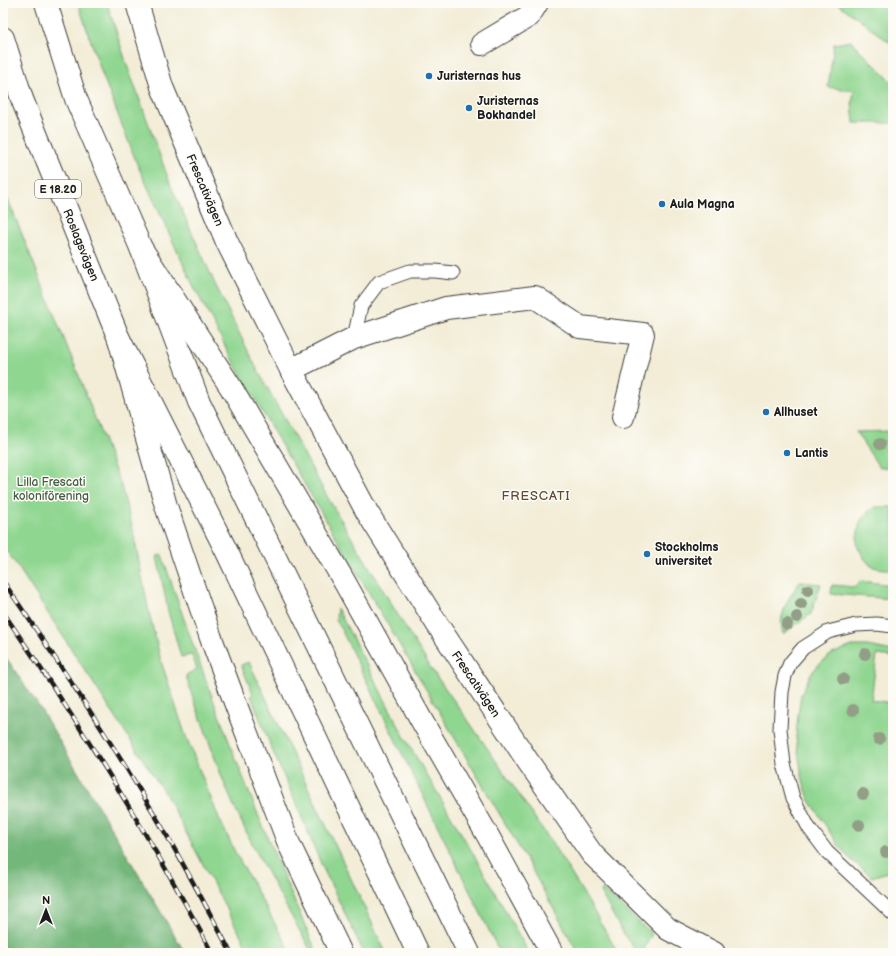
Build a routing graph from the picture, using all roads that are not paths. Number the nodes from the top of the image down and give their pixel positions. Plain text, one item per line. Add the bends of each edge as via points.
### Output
1 (46, 3) edge
2 (137, 3) edge
3 (537, 3) edge
4 (3, 38) edge
5 (482, 44) dead end
6 (141, 248) junction
7 (452, 273) dead end
8 (354, 338) junction
9 (119, 339) junction
10 (291, 370) junction
11 (623, 417) dead end
12 (893, 626) edge
13 (893, 914) edge
14 (341, 953) edge
15 (418, 953) edge
16 (469, 953) edge
17 (552, 953) edge
18 (714, 953) edge

1 - 6 main road via 76,99
2 - 10 main road, Frescativägen via 162,87 220,228
3 - 5 main road via 529,16
4 - 9 main road, Roslagsvägen / E 18.20 via 22,99
6 - 16 main road via 199,402
6 - 17 main road via 230,386 344,581
7 - 8 lane via 410,271 379,282 361,306
8 - 10 main road
8 - 11 main road via 446,308 535,297 580,327 643,334
9 - 14 main road via 166,506 236,705 289,844
9 - 15 main road via 227,552
10 - 18 main road, Frescativägen via 367,512 526,760 592,854 668,929
12 - 13 lane via 856,625 828,632 803,648 790,663 785,676 780,729 784,764 793,798 809,828 827,852

